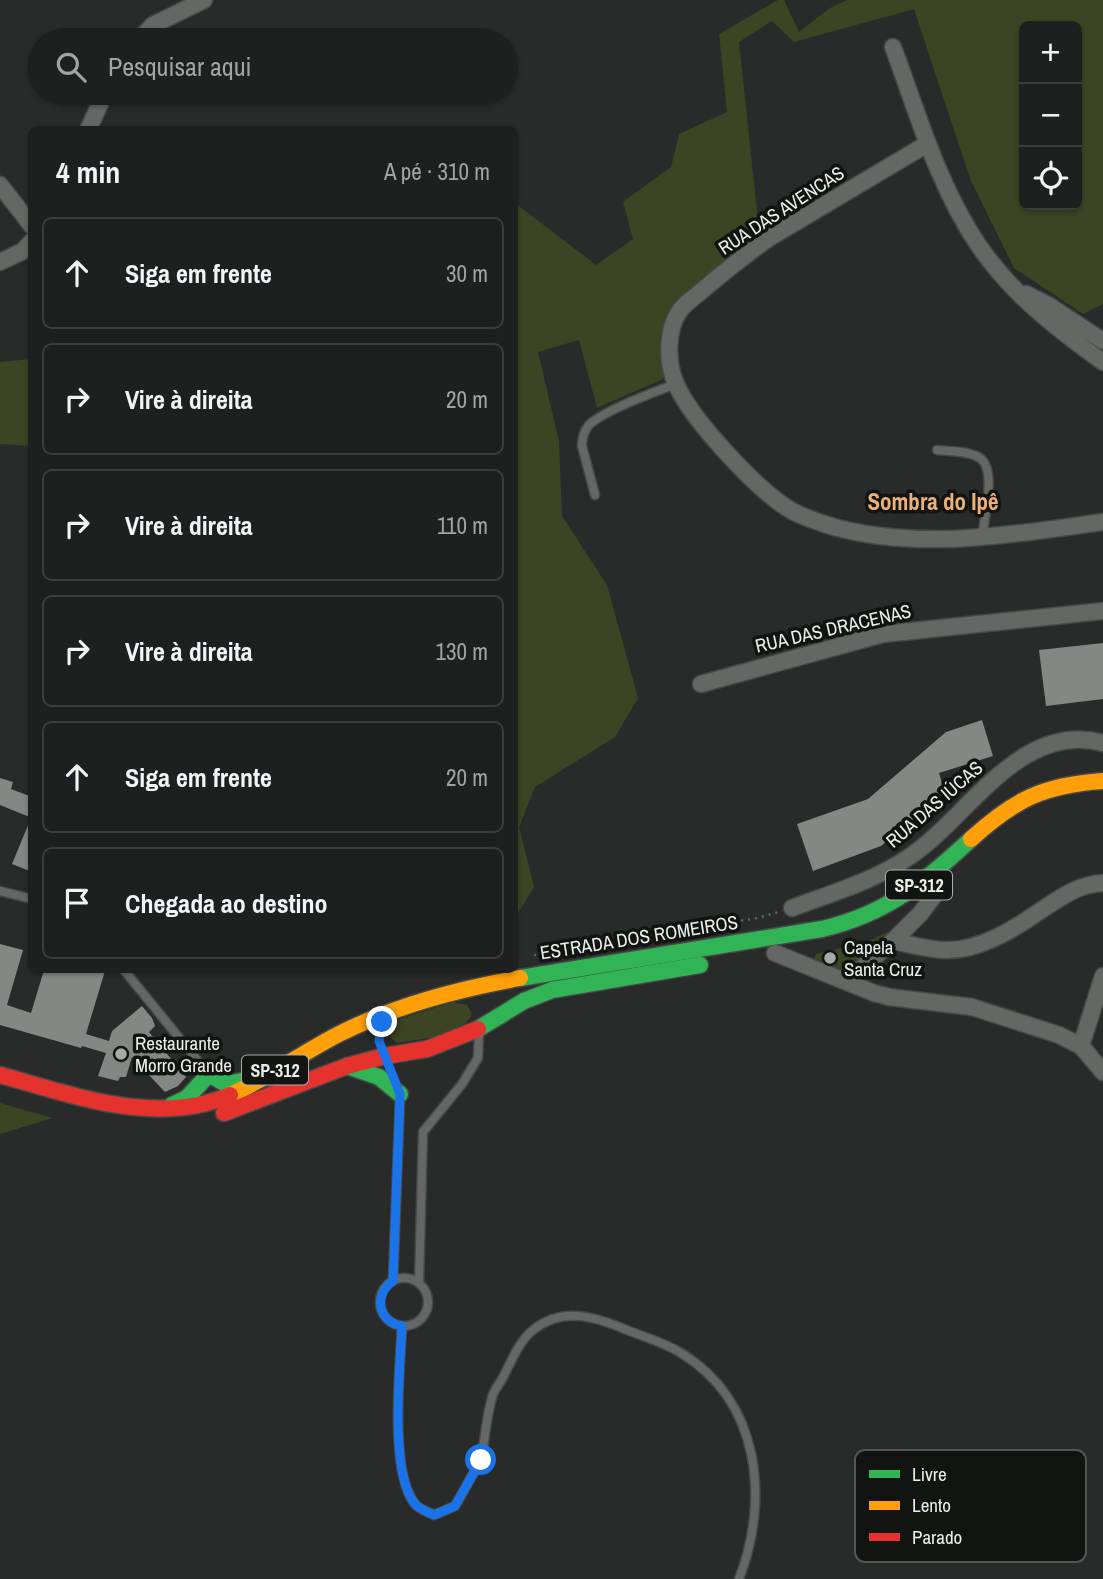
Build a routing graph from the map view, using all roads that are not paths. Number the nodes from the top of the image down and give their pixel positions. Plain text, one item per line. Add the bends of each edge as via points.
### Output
1 (204, 0) edge
2 (150, 28) edge
3 (893, 47) dead end
4 (99, 105) edge
5 (90, 126) edge
6 (928, 144) junction
7 (0, 185) edge
8 (28, 221) edge
9 (28, 246) edge
10 (0, 262) edge
11 (1018, 290) junction
12 (1103, 341) edge
13 (1103, 362) edge
14 (676, 384) junction
15 (937, 450) dead end
16 (595, 495) dead end
17 (1103, 522) edge
18 (982, 537) junction
19 (1103, 611) edge
20 (701, 684) dead end
21 (1103, 743) edge
22 (1103, 781) edge
23 (1094, 798) dead end
24 (1103, 883) edge
25 (940, 888) junction
26 (0, 891) edge
27 (28, 898) edge
28 (792, 908) dead end
29 (886, 925) dead end
30 (893, 941) junction
31 (835, 942) dead end
32 (775, 953) junction
33 (126, 973) edge
34 (1103, 975) edge
35 (847, 981) junction
36 (465, 989) junction
37 (387, 1013) junction
38 (479, 1028) junction
39 (1082, 1046) junction
40 (383, 1050) junction
41 (292, 1059) junction
42 (347, 1066) junction
43 (1103, 1072) edge
44 (209, 1074) junction
45 (0, 1075) edge
46 (398, 1088) joint
47 (23, 1098) dead end
48 (157, 1109) junction
49 (393, 1281) junction
50 (419, 1283) junction
51 (402, 1326) junction
52 (739, 1579) edge

1 - 2 street
3 - 6 street
4 - 5 street
6 - 11 street via 969,230
6 - 14 street, RUA DAS AVENCAS via 769,238 679,310 670,340
7 - 8 street
9 - 10 street
11 - 12 street
11 - 13 street via 1049,323
14 - 16 lane via 589,425 582,446
14 - 18 street, RUA DAS AVENCAS via 728,455 794,512 835,527 876,534
15 - 18 lane via 972,455 986,466 989,491
17 - 18 street, RUA DAS AVENCAS
19 - 20 street, RUA DAS DRACENAS via 883,634
21 - 28 street, RUA DAS IÚCAS via 1074,740 1032,752 911,856 871,879
22 - 36 main road, ESTRADA DOS ROMEIROS / SP-312 via 1057,786 1006,808 914,889 861,919
23 - 25 main road, SP-312 via 1045,807 1016,822
24 - 30 street via 1073,890 975,946 937,950
25 - 29 main road, SP-312
25 - 30 street
26 - 27 lane
30 - 35 street
31 - 32 main road, ESTRADA DOS ROMEIROS / SP-312
32 - 35 street
32 - 38 main road, ESTRADA DOS ROMEIROS / SP-312 via 552,990
33 - 44 lane
34 - 39 street
35 - 39 street via 889,997 972,1007
36 - 37 main road, ESTRADA DOS ROMEIROS / SP-312 via 420,999
36 - 38 main road via 479,1005
37 - 40 main road
37 - 41 main road, ESTRADA DOS ROMEIROS / SP-312
38 - 40 main road, ESTRADA DOS ROMEIROS / SP-312 via 438,1046
38 - 50 lane via 478,1058 424,1132
39 - 43 street
40 - 42 main road, ESTRADA DOS ROMEIROS / SP-312
41 - 44 main road via 233,1086 220,1085
41 - 48 main road, ESTRADA DOS ROMEIROS / SP-312 via 215,1101
42 - 46 main road
42 - 47 main road, ESTRADA DOS ROMEIROS / SP-312 via 230,1112 177,1122 112,1120
44 - 48 main road via 187,1098
45 - 48 main road, ESTRADA DOS ROMEIROS / SP-312 via 103,1102
46 - 49 lane
49 - 50 lane via 406,1278
49 - 51 lane via 380,1297 381,1311 389,1322
50 - 51 lane via 427,1294 426,1314 416,1324
51 - 52 lane via 397,1439 406,1485 416,1506 434,1515 455,1506 477,1469 492,1395 531,1331 550,1319 570,1315 598,1318 680,1352 711,1376 736,1409 750,1441 754,1524

